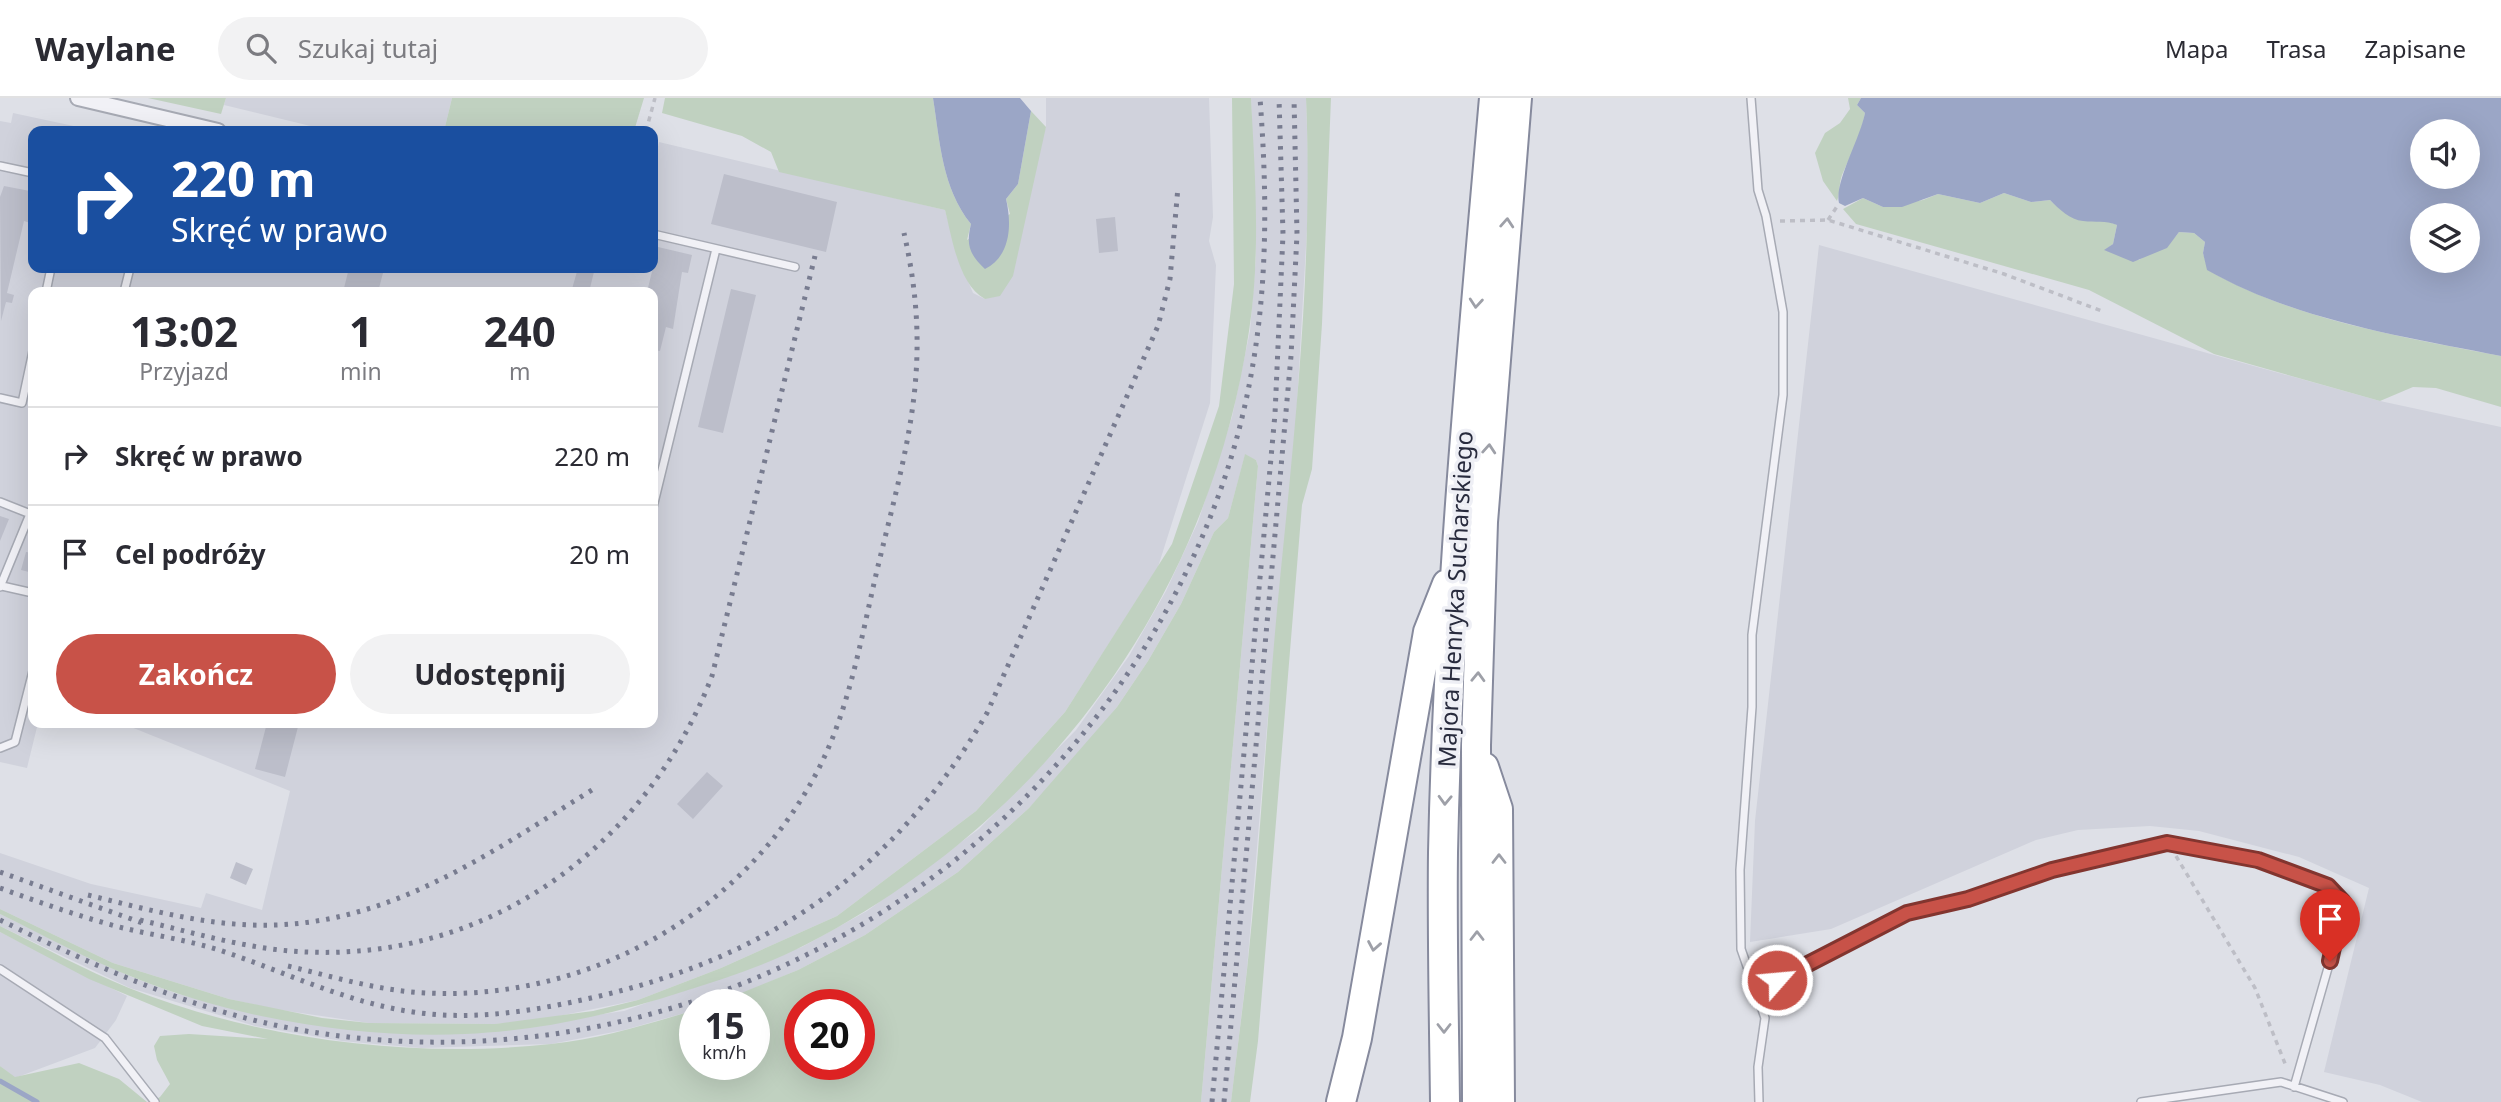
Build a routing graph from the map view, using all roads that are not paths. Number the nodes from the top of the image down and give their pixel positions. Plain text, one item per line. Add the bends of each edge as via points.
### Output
1 (78, 98) edge
2 (1494, 98) edge
3 (1517, 98) edge
4 (1751, 98) edge
5 (164, 125) edge
6 (0, 166) edge
7 (28, 172) edge
8 (658, 235) edge
9 (716, 248) junction
10 (795, 267) dead end
11 (28, 375) edge
12 (0, 398) edge
13 (658, 486) edge
14 (0, 502) edge
15 (28, 512) edge
16 (28, 523) edge
17 (1456, 561) junction
18 (1, 587) edge
19 (28, 592) edge
20 (28, 691) edge
21 (1476, 745) junction
22 (0, 748) edge
23 (0, 969) edge
24 (1755, 991) junction
25 (2294, 1087) junction
26 (1500, 1088) edge
27 (154, 1101) edge
28 (1341, 1102) edge
29 (1445, 1102) edge
30 (1477, 1102) edge
31 (1518, 1102) edge
32 (1759, 1102) edge
33 (2141, 1102) edge
34 (2343, 1102) edge

1 - 5 street
2 -> 17 highway, Majora Henryka Sucharskiego
21 -> 3 highway, Majora Henryka Sucharskiego via 1483,522
4 - 24 lane via 1758,190 1783,312 1783,395 1752,635 1752,707 1740,870 1741,950
6 - 7 lane
8 - 9 lane
9 - 10 lane
9 - 13 lane
11 - 12 lane via 22,403
14 - 15 lane
16 - 18 lane
17 -> 28 highway via 1428,632 1357,1038
17 -> 29 highway, Majora Henryka Sucharskiego via 1443,854
18 - 19 lane
20 - 22 lane via 15,742
26 -> 21 highway via 1499,810
30 -> 21 highway, Majora Henryka Sucharskiego
23 - 27 lane via 105,1038
24 - 25 lane via 1907,913 1968,899 2052,870 2167,843 2258,860 2328,886 2343,902
24 - 32 lane via 1765,1018
25 - 33 lane via 2281,1082
25 - 34 lane
26 - 31 highway

